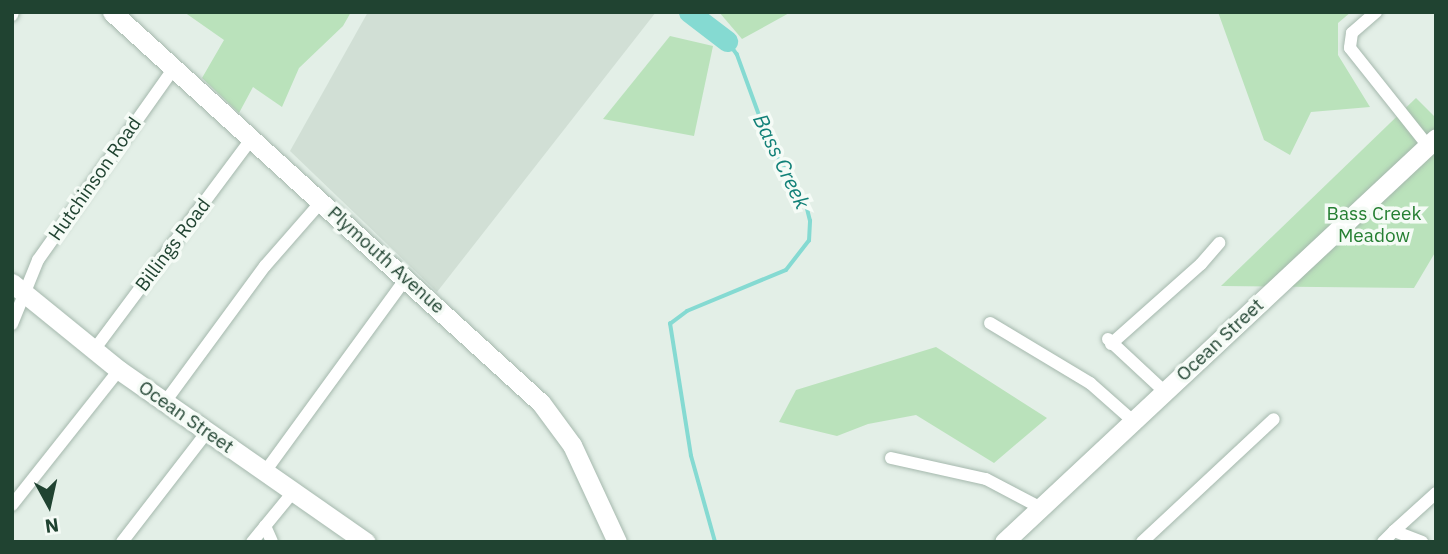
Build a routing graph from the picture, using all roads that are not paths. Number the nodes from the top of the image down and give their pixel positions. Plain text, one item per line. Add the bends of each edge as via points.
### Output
1 (112, 12) edge
2 (1376, 12) edge
3 (174, 68) junction
4 (251, 139) junction
5 (1432, 142) edge
6 (321, 201) junction
7 (1219, 243) dead end
8 (406, 278) junction
9 (18, 289) edge
10 (990, 323) dead end
11 (12, 324) edge
12 (94, 351) junction
13 (119, 370) junction
14 (1165, 392) junction
15 (165, 402) junction
16 (1274, 419) dead end
17 (1133, 421) junction
18 (207, 432) junction
19 (891, 458) dead end
20 (264, 472) junction
21 (293, 492) junction
22 (1436, 493) edge
23 (12, 505) edge
24 (1041, 508) junction
25 (265, 526) junction
26 (1394, 531) junction
27 (122, 542) edge
28 (252, 542) edge
29 (272, 542) edge
30 (366, 542) edge
31 (617, 542) edge
32 (1004, 542) edge
33 (1142, 542) edge
34 (1383, 542) edge
35 (1422, 542) edge

1 - 3 main road, Plymouth Avenue
2 - 5 street via 1352,33 1350,48
3 - 4 main road, Plymouth Avenue
3 - 9 street, Hutchinson Road
4 - 6 main road, Plymouth Avenue
4 - 12 street, Billings Road
5 - 14 main road, Ocean Street
6 - 8 main road, Plymouth Avenue
6 - 15 street via 265,266
7 - 14 street via 1201,264 1110,341
8 - 20 street
8 - 31 main road, Plymouth Avenue via 512,373 559,424
9 - 11 street, Hutchinson Road
9 - 12 main road, Ocean Street
10 - 17 street via 1090,383
12 - 13 main road, Ocean Street
13 - 15 main road, Ocean Street
13 - 23 street
14 - 17 main road, Ocean Street
15 - 18 main road, Ocean Street
16 - 33 street
17 - 24 main road, Ocean Street
18 - 20 main road, Ocean Street
18 - 27 street
19 - 24 street via 986,479
20 - 21 main road, Ocean Street
21 - 25 street
21 - 30 main road, Ocean Street
22 - 26 street
24 - 32 main road, Ocean Street
25 - 28 street
25 - 29 street
26 - 34 street
26 - 35 street

